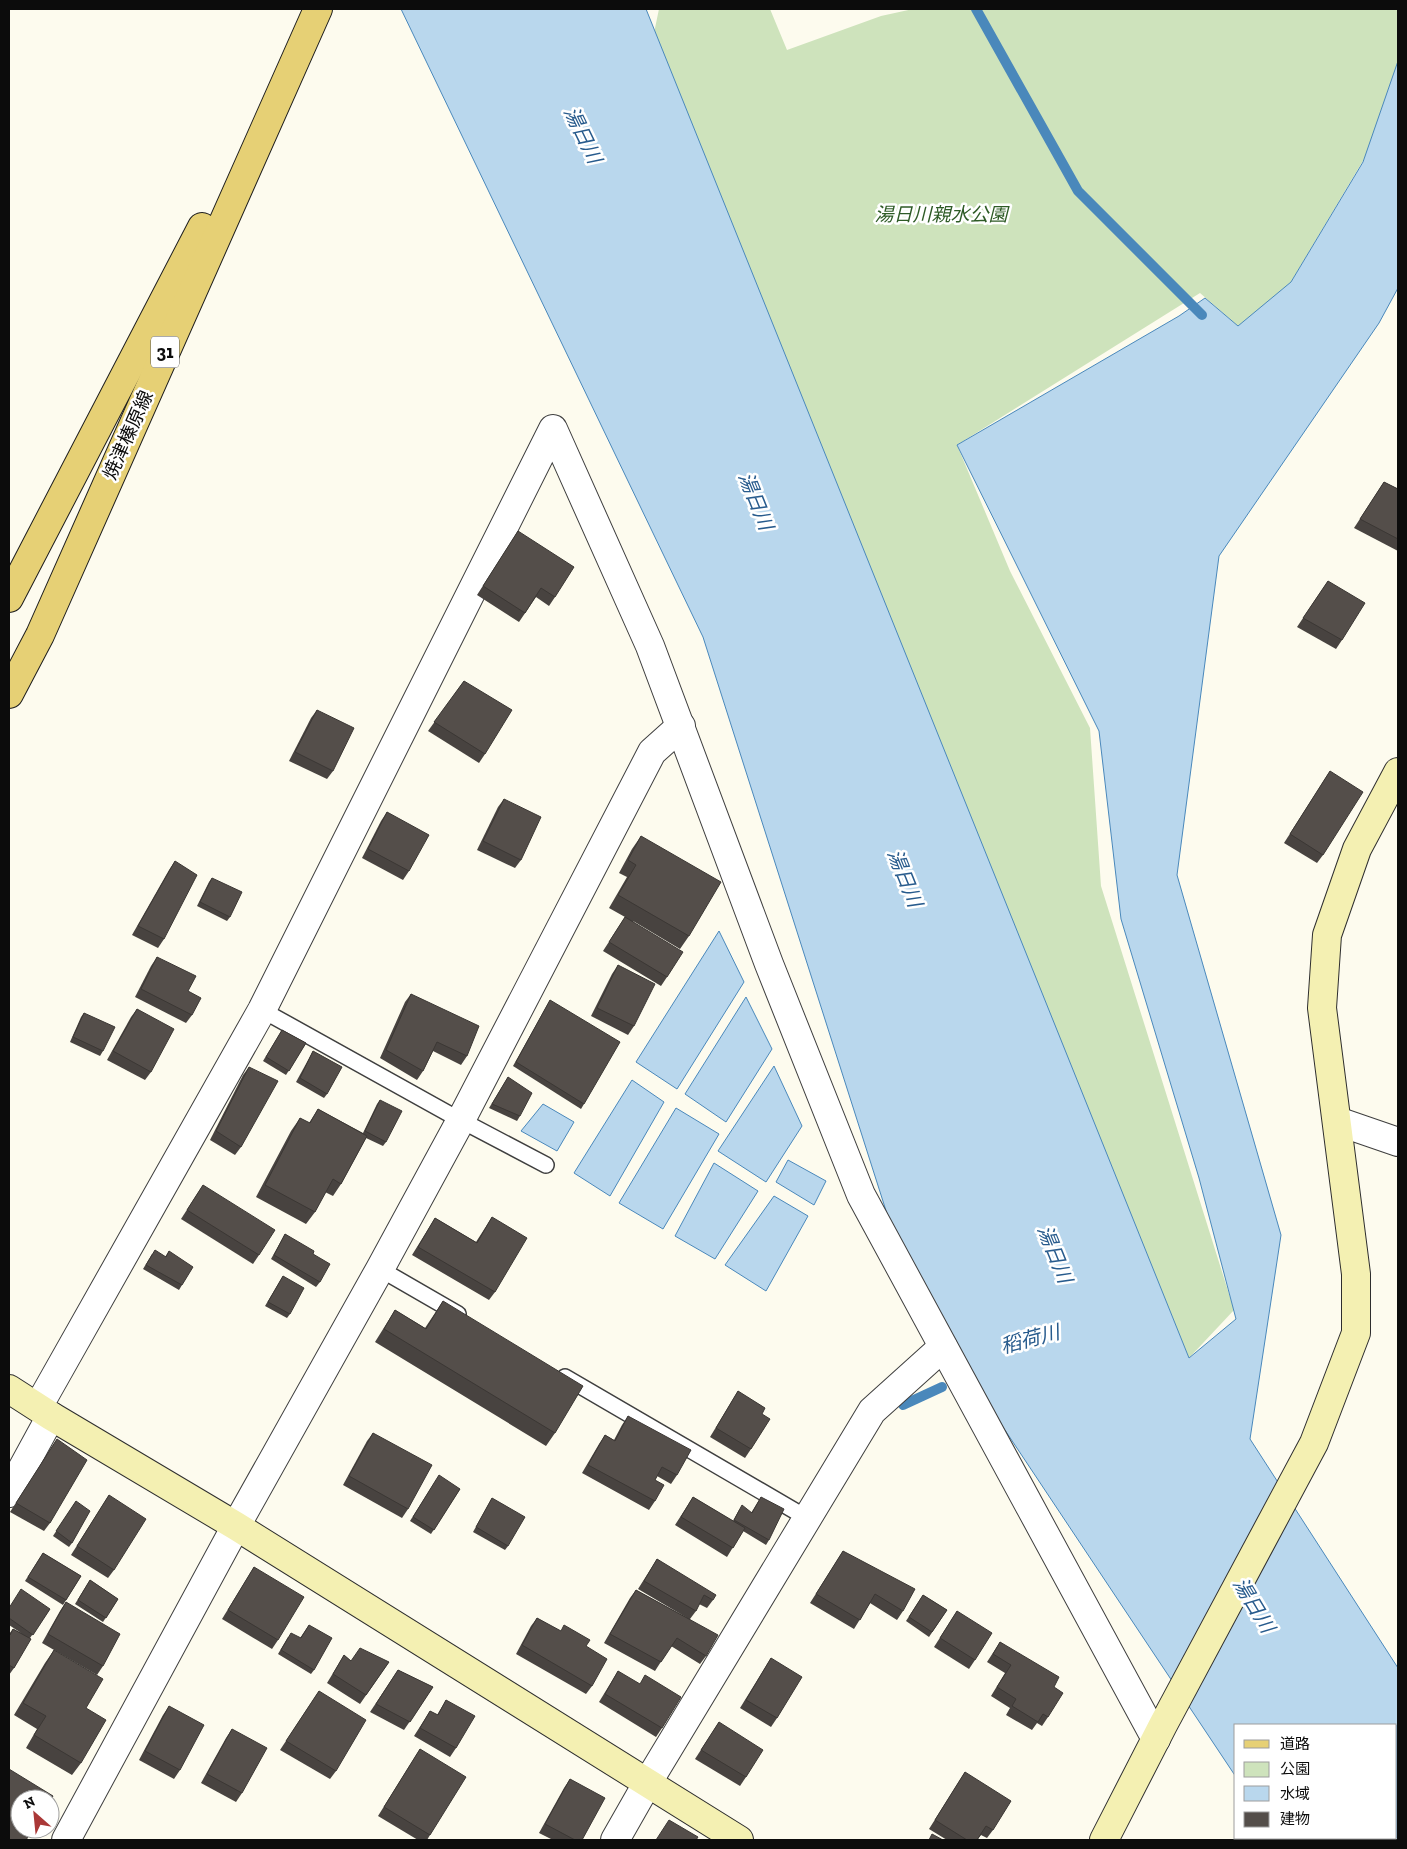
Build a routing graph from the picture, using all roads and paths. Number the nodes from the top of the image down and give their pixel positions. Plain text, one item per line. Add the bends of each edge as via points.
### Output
1 (317, 9) edge
2 (9, 598) edge
3 (9, 694) edge
4 (681, 726) junction
5 (1398, 772) edge
6 (262, 1010) junction
7 (460, 1120) junction
8 (1337, 1121) junction
9 (1398, 1142) edge
10 (546, 1165) dead end
11 (380, 1269) junction
12 (474, 1324) edge
13 (943, 1347) junction
14 (551, 1368) edge
15 (9, 1389) edge
16 (44, 1412) junction
17 (9, 1493) edge
18 (807, 1518) junction
19 (236, 1526) junction
20 (1159, 1732) junction
21 (648, 1782) junction
22 (66, 1840) edge
23 (615, 1840) edge
24 (739, 1840) edge
25 (1104, 1840) edge

1 - 2 main road, 焼津榛原線 / 31
1 - 3 main road, 焼津榛原線 / 31 via 40,635
4 - 6 street via 650,646 553,429
4 - 7 street via 652,752
4 - 13 street via 769,964 861,1195
5 - 8 street via 1357,848 1327,935 1322,1008
6 - 7 lane
6 - 16 street
7 - 10 lane
7 - 11 street
8 - 9 street
8 - 20 street via 1356,1274 1356,1333 1314,1443
11 - 12 lane
11 - 19 street
13 - 18 street via 872,1411
13 - 20 street
14 - 18 lane
15 - 16 street
16 - 17 street
16 - 19 street
18 - 21 street
19 - 21 street
19 - 22 street
20 - 25 street
21 - 23 street
21 - 24 street

